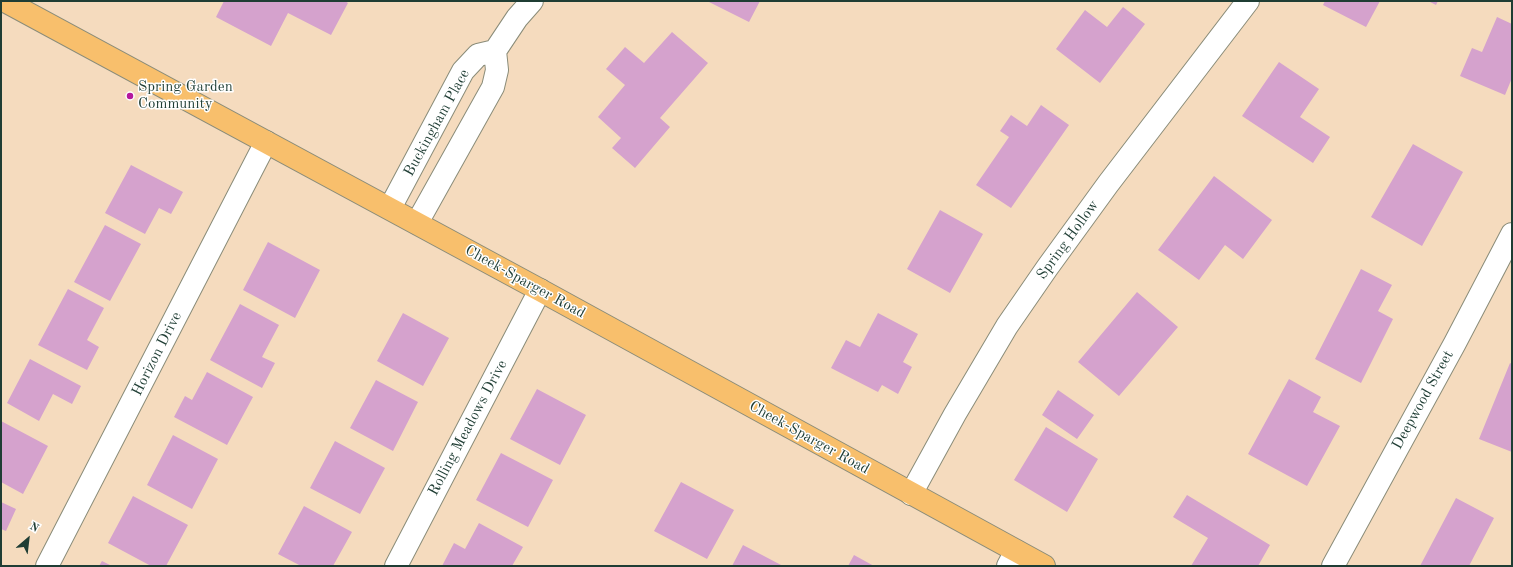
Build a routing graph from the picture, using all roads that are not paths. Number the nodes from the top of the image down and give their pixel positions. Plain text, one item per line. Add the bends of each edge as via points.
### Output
1 (5, 1) edge
2 (532, 1) edge
3 (1248, 1) edge
4 (495, 51) junction
5 (266, 142) junction
6 (390, 208) junction
7 (417, 223) junction
8 (1512, 234) edge
9 (540, 290) junction
10 (911, 494) junction
11 (1012, 558) edge
12 (47, 566) edge
13 (396, 566) edge
14 (1044, 566) edge
15 (1333, 566) edge

1 - 5 main road, Cheek-Sparger Road
2 - 4 street
3 - 10 street, Spring Hollow via 1042,274 1007,326
4 - 6 street, Buckingham Place via 478,55 463,71
4 - 7 street, Buckingham Place via 497,70 492,87
5 - 6 main road, Cheek-Sparger Road
5 - 12 street, Horizon Drive
6 - 7 main road, Cheek-Sparger Road
7 - 9 main road, Cheek-Sparger Road
8 - 15 street, Deepwood Street
9 - 10 main road, Cheek-Sparger Road
9 - 13 street, Rolling Meadows Drive
10 - 11 main road, Cheek-Sparger Road
11 - 14 main road, Cheek-Sparger Road

